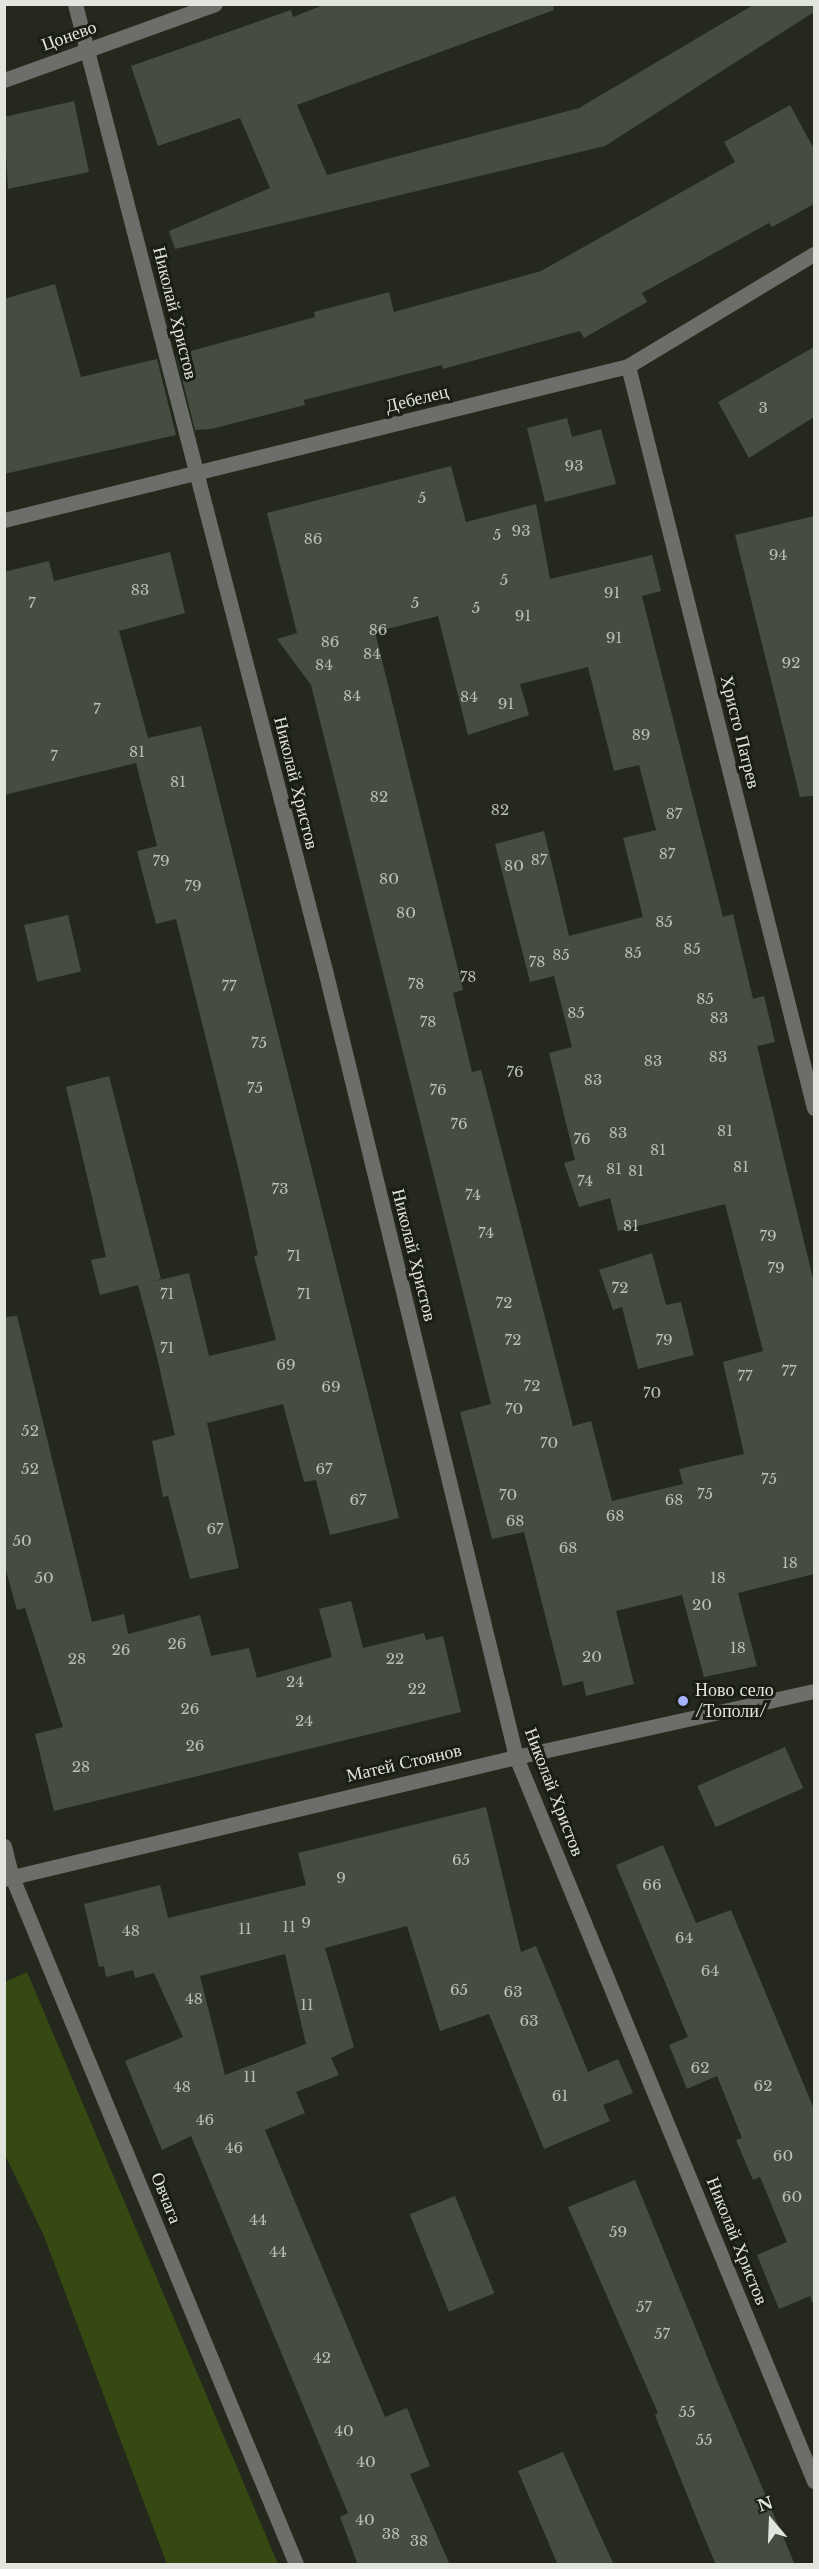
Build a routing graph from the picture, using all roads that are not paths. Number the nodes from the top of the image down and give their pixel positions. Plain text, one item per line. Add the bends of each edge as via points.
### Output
1 (75, 4) edge
2 (215, 4) edge
3 (88, 50) junction
4 (4, 80) edge
5 (814, 254) edge
6 (627, 366) junction
7 (196, 475) junction
8 (4, 520) edge
9 (814, 1108) edge
10 (814, 1691) edge
11 (516, 1757) junction
12 (4, 1846) edge
13 (8, 1878) edge
14 (814, 2481) edge
15 (296, 2565) edge

1 - 3 street, Николай Христов
2 - 3 street, Цонево
3 - 4 street, Цонево
3 - 7 street, Николай Христов
5 - 6 street, Дебелец
6 - 7 street, Дебелец
6 - 9 street, Христо Патрев
7 - 8 street, Дебелец
7 - 11 street, Николай Христов via 326,974
10 - 11 street, Матей Стоянов
11 - 13 street, Матей Стоянов
11 - 14 street, Николай Христов
12 - 13 street, Овчага
13 - 15 street, Овчага

